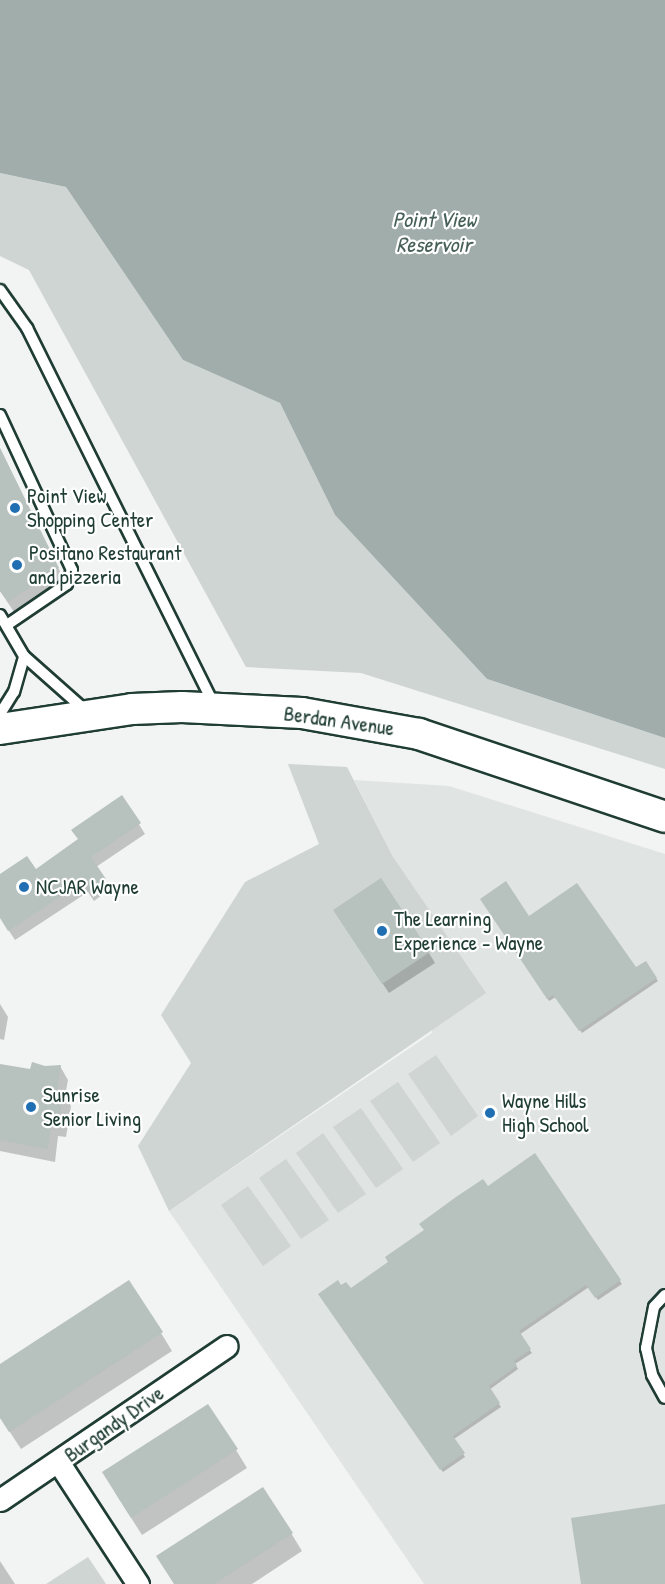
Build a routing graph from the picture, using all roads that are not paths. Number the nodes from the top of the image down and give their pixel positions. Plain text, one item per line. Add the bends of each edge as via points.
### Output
1 (0, 290) edge
2 (0, 415) edge
3 (0, 615) edge
4 (7, 625) junction
5 (24, 656) junction
6 (217, 709) junction
7 (89, 713) junction
8 (0, 714) edge
9 (0, 729) edge
10 (665, 817) edge
11 (665, 1295) edge
12 (227, 1346) dead end
13 (665, 1398) edge
14 (59, 1463) junction
15 (0, 1500) edge
16 (138, 1584) edge

1 - 6 lane via 27,328
2 - 4 lane via 72,570 67,584
3 - 4 lane
4 - 5 lane
5 - 7 lane
5 - 8 lane via 14,692
6 - 7 main road, Berdan Avenue via 172,707
6 - 10 main road, Berdan Avenue via 313,715 419,734
7 - 9 main road, Berdan Avenue
11 - 13 lane via 654,1307 646,1348 652,1375
12 - 14 street, Burgandy Drive
14 - 15 street, Burgandy Drive
14 - 16 street

